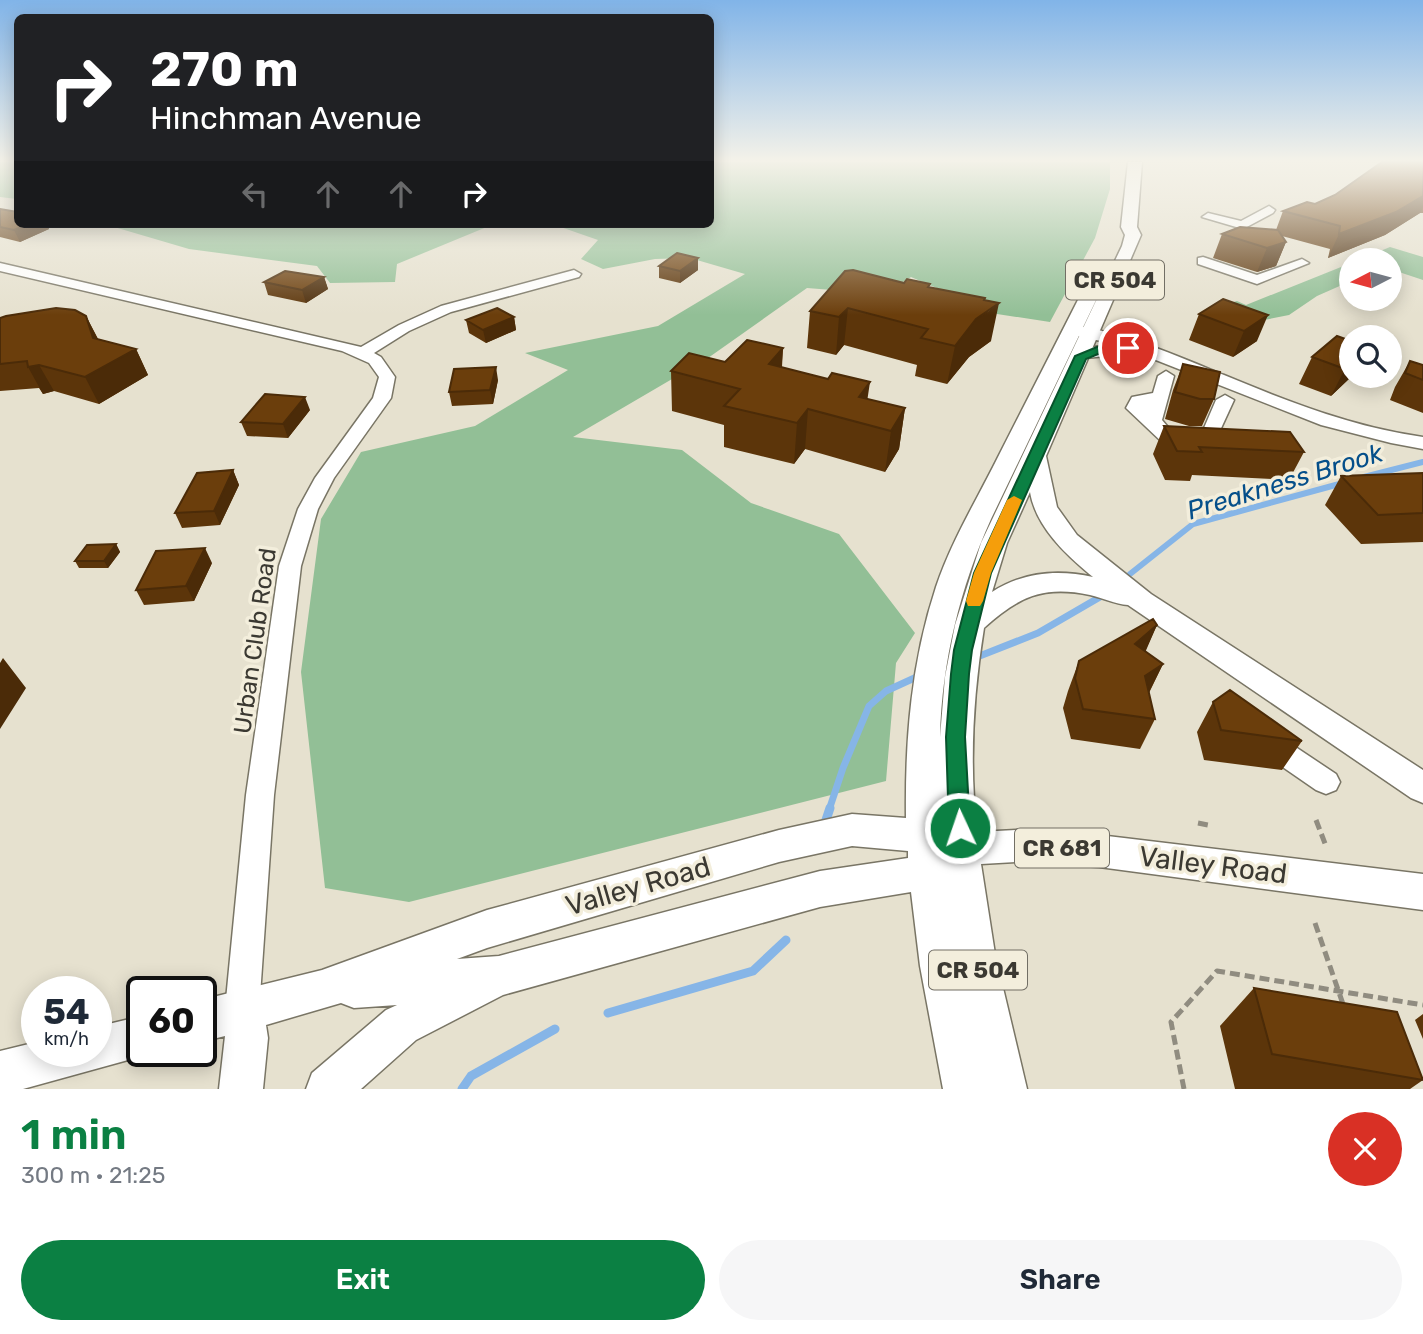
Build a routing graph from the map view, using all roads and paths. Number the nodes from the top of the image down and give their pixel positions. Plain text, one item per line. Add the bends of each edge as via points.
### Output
1 (1130, 213) edge
2 (1264, 213) edge
3 (1208, 217) dead end
4 (1203, 261) dead end
5 (1302, 263) dead end
6 (0, 267) edge
7 (574, 274) dead end
8 (1082, 331) junction
9 (1149, 351) junction
10 (363, 353) junction
11 (1081, 356) junction
12 (1166, 376) dead end
13 (1225, 400) dead end
14 (1423, 443) edge
15 (1035, 457) junction
16 (1141, 601) junction
17 (950, 661) junction
18 (1249, 724) edge
19 (1368, 753) junction
20 (1327, 778) dead end
21 (1423, 788) edge
22 (1423, 810) edge
23 (1316, 820) dead end
24 (1198, 823) dead end
25 (1208, 825) dead end
26 (1326, 846) dead end
27 (938, 852) junction
28 (1423, 892) edge
29 (1315, 923) dead end
30 (499, 976) junction
31 (322, 990) junction
32 (1339, 992) junction
33 (1423, 1005) edge
34 (242, 1010) junction
35 (1347, 1016) edge
36 (217, 1017) edge
37 (24, 1067) edge
38 (0, 1073) edge
39 (241, 1089) edge
40 (328, 1089) edge
41 (965, 1089) edge
42 (1005, 1089) edge
43 (1184, 1089) edge

1 - 8 main road, CR 504 via 1129,249
2 - 3 street via 1243,225
4 - 5 street via 1257,280
6 - 10 street
7 - 10 street via 446,309
8 - 9 street
8 - 11 main road, CR 504
8 - 17 main road, CR 504 via 967,543 950,587
9 - 11 street via 1115,348
9 - 14 street via 1337,424
10 - 34 street, Urban Club Road via 383,368 386,391 319,488 290,566 260,794
11 - 15 main road, CR 504
12 - 13 street via 1160,397 1162,433 1211,433
15 - 16 main road via 1045,507 1056,527
15 - 17 main road, CR 504 via 982,573
16 - 17 main road via 1069,582 1031,584 994,601
16 - 19 main road
17 - 27 main road, CR 504
18 - 20 street
19 - 21 main road
19 - 22 main road
23 - 26 path
24 - 25 path
27 - 28 main road, Valley Road / CR 681 via 1016,846 1099,851
27 - 30 main road, Valley Road / CR 681 via 820,889
27 - 31 main road, Valley Road / CR 681 via 852,830 779,846 487,929
27 - 41 main road, CR 504 via 949,1012
27 - 42 main road, CR 504 via 969,919
29 - 32 path
30 - 31 main road, Valley Road / CR 681
30 - 40 main road via 401,1025
31 - 34 main road, Valley Road / CR 681
32 - 33 path
32 - 35 path
32 - 43 path via 1217,971 1171,1022
34 - 36 main road, Valley Road / CR 681
34 - 39 main road via 247,1038
37 - 38 main road

